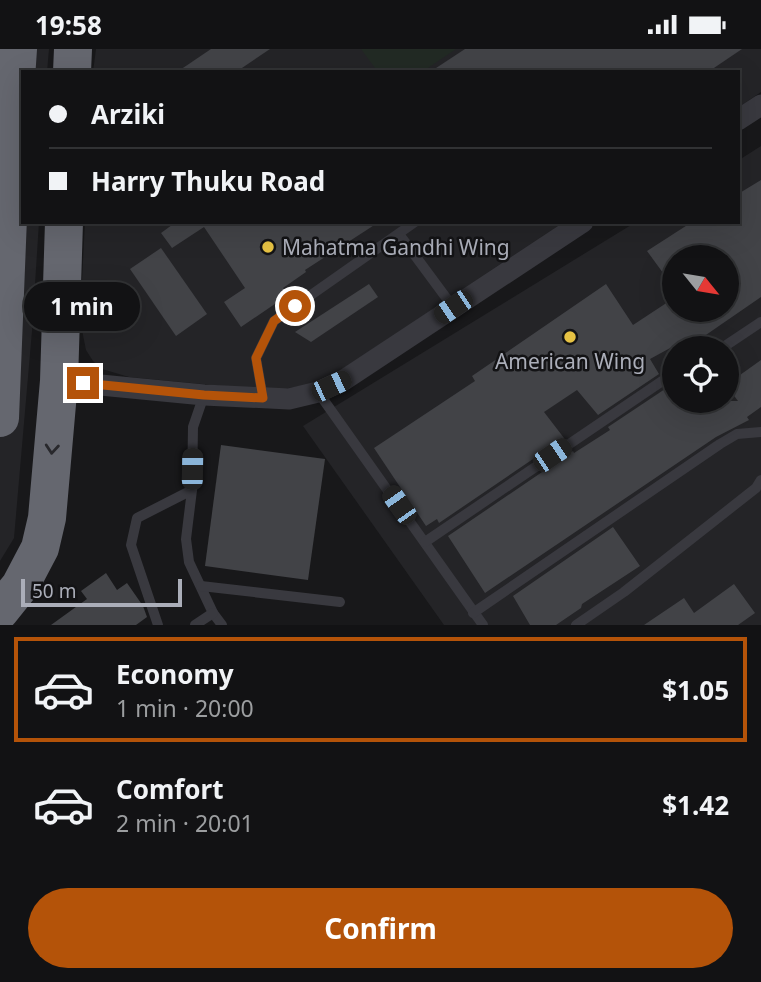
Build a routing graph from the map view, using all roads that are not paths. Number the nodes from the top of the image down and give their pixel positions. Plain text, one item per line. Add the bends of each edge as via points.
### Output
1 (18, 49) edge
2 (73, 49) edge
3 (72, 70) edge
4 (761, 105) edge
5 (740, 119) edge
6 (64, 224) edge
7 (412, 224) edge
8 (580, 224) edge
9 (399, 234) junction
10 (453, 307) junction
11 (761, 322) edge
12 (739, 337) edge
13 (59, 381) junction
14 (662, 381) edge
15 (317, 392) junction
16 (204, 395) junction
17 (263, 398) junction
18 (0, 418) edge
19 (761, 432) edge
20 (761, 480) edge
21 (192, 491) junction
22 (425, 541) junction
23 (201, 586) junction
24 (340, 602) dead end
25 (0, 611) edge
26 (213, 613) junction
27 (473, 613) junction
28 (158, 625) edge
29 (195, 625) edge
30 (222, 625) edge
31 (484, 625) edge
32 (576, 625) edge

1 - 18 highway
2 - 3 highway
4 - 5 street
6 - 13 highway
7 - 9 lane
8 - 10 street
9 - 10 lane
9 - 17 lane via 274,321 256,358
10 - 15 street via 344,380
11 - 12 lane
13 - 16 street
13 -> 25 highway via 47,518 40,548
14 - 22 lane
15 - 17 street via 289,399
15 - 22 lane
16 - 17 street
16 - 21 lane via 193,426
19 - 27 lane via 737,434 720,444
20 - 32 lane
21 - 23 lane via 186,539 189,562
21 - 28 lane via 137,518 133,530 131,545
22 - 27 lane
23 - 24 lane
23 - 26 lane
26 - 29 lane
26 - 30 lane
27 - 31 lane

